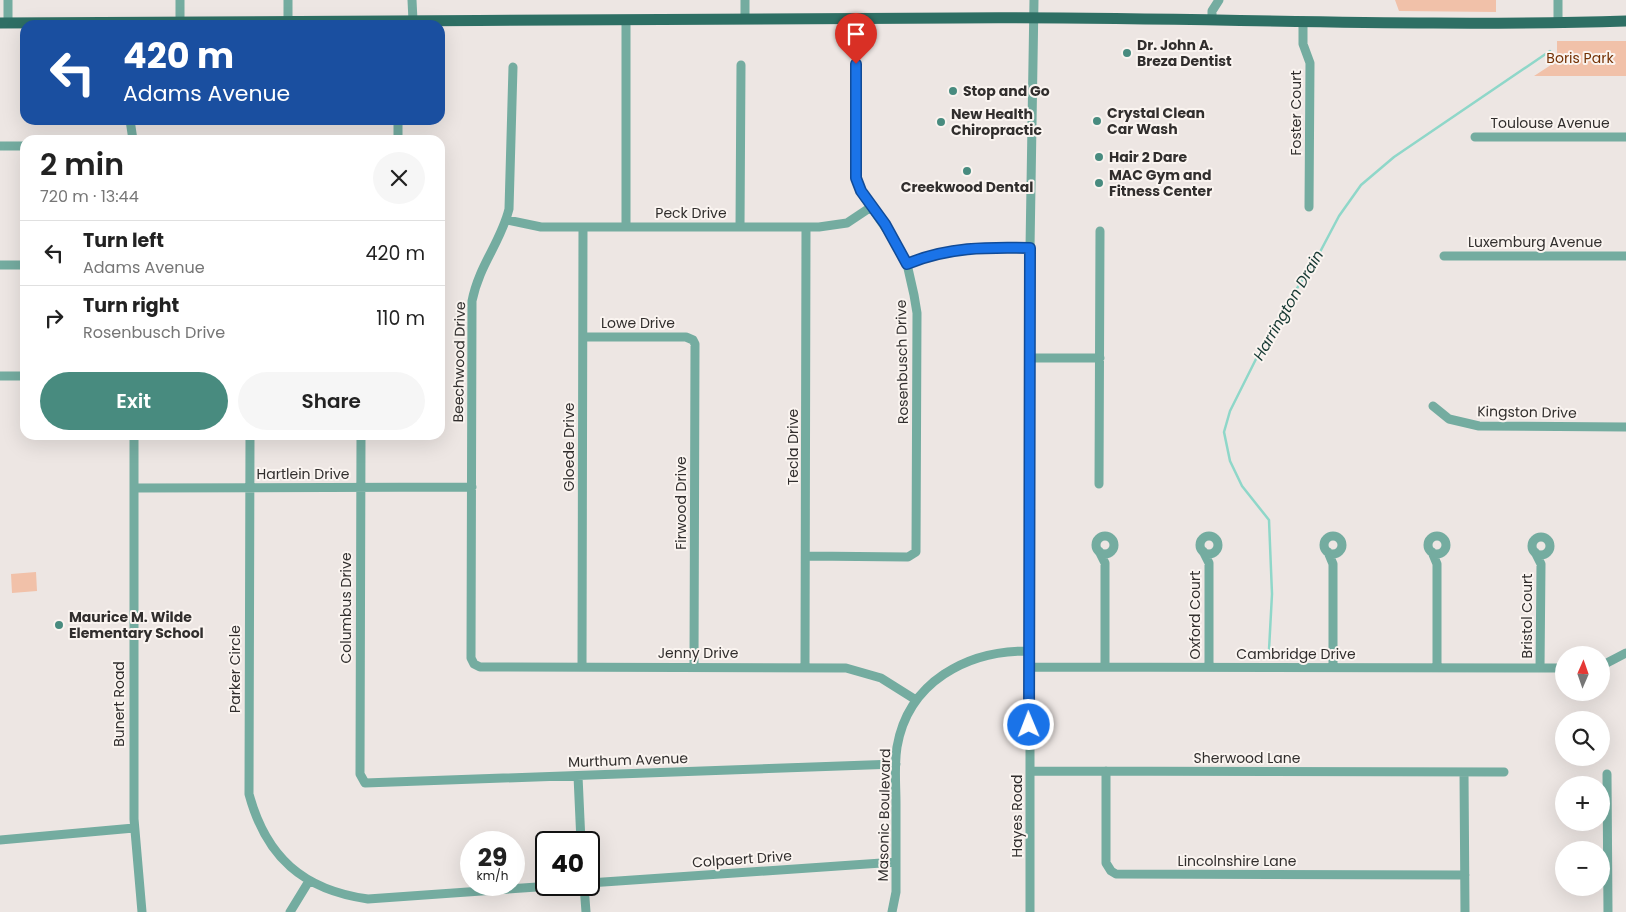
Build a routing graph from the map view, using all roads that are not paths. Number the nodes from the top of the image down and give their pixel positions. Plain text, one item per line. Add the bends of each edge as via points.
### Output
1 (8, 0) edge
2 (180, 0) edge
3 (288, 0) edge
4 (412, 0) edge
5 (745, 0) edge
6 (1034, 0) edge
7 (1219, 0) edge
8 (1558, 0) edge
9 (1034, 18) junction
10 (1212, 18) junction
11 (745, 19) junction
12 (180, 20) edge
13 (288, 20) edge
14 (412, 20) edge
15 (626, 20) junction
16 (445, 21) edge
17 (1303, 21) junction
18 (1626, 21) edge
19 (4, 23) edge
20 (20, 23) edge
21 (1558, 23) junction
22 (856, 64) dead end
23 (740, 65) dead end
24 (513, 67) dead end
25 (1475, 137) dead end
26 (1626, 137) edge
27 (0, 146) edge
28 (20, 146) edge
29 (871, 207) junction
30 (1309, 207) dead end
31 (506, 220) junction
32 (626, 226) junction
33 (583, 227) junction
34 (740, 227) junction
35 (806, 227) junction
36 (1100, 231) dead end
37 (1030, 248) junction
38 (1444, 256) dead end
39 (1626, 256) edge
40 (907, 264) junction
41 (0, 265) edge
42 (20, 265) edge
43 (583, 337) junction
44 (693, 340) joint
45 (1030, 358) junction
46 (1100, 358) junction
47 (0, 376) edge
48 (20, 376) edge
49 (1433, 406) dead end
50 (1626, 427) edge
51 (134, 440) edge
52 (250, 440) edge
53 (361, 440) edge
54 (1099, 484) dead end
55 (472, 487) junction
56 (134, 488) junction
57 (250, 488) junction
58 (360, 488) junction
59 (1100, 551) junction
60 (1203, 551) junction
61 (1110, 552) junction
62 (1214, 552) junction
63 (1328, 552) junction
64 (1338, 552) junction
65 (1432, 552) junction
66 (1535, 552) junction
67 (1442, 553) junction
68 (1546, 553) junction
69 (807, 556) junction
70 (1105, 563) junction
71 (1209, 563) junction
72 (1333, 564) junction
73 (1437, 564) junction
74 (1541, 564) junction
75 (1029, 651) junction
76 (1625, 654) edge
77 (1610, 662) edge
78 (474, 664) joint
79 (582, 667) junction
80 (694, 667) junction
81 (805, 667) junction
82 (1029, 667) junction
83 (1105, 667) junction
84 (1209, 667) junction
85 (1333, 668) junction
86 (1436, 668) junction
87 (1540, 668) junction
88 (1555, 668) edge
89 (916, 700) junction
90 (896, 764) junction
91 (1031, 771) junction
92 (1106, 772) junction
93 (1464, 772) junction
94 (1504, 772) dead end
95 (1607, 774) dead end
96 (578, 776) junction
97 (362, 781) joint
98 (134, 828) junction
99 (581, 831) edge
100 (0, 840) edge
101 (896, 862) junction
102 (1465, 875) junction
103 (310, 881) junction
104 (600, 882) edge
105 (535, 887) edge
106 (585, 896) edge
107 (142, 912) edge
108 (290, 912) edge
109 (586, 912) edge
110 (892, 912) edge
111 (1030, 912) edge
112 (1465, 912) edge
113 (1608, 912) edge

1 - 19 street
2 - 12 street
3 - 13 street
4 - 14 street
5 - 11 street
6 - 9 street, Hayes Road
7 - 10 street via 1212,11
8 - 21 street
9 - 10 main road
9 - 11 main road
9 - 37 street, Hayes Road
10 - 17 main road
11 - 15 main road
15 - 16 main road
15 - 32 street
17 - 21 main road
17 - 30 street, Foster Court via 1303,44 1310,63
18 - 21 main road
19 - 20 main road
22 - 29 street, Rosenbusch Drive via 856,178
23 - 34 street
24 - 31 street, Beechwood Drive via 511,198
25 - 26 street, Toulouse Avenue
27 - 28 street
29 - 35 street, Peck Drive via 847,223
29 - 40 street, Rosenbusch Drive
31 - 33 street, Peck Drive via 541,227
31 - 55 street, Beechwood Drive via 480,272 472,301
32 - 33 street, Peck Drive
32 - 34 street, Peck Drive
33 - 43 street, Gloede Drive
34 - 35 street, Peck Drive
35 - 69 street, Tecla Drive
36 - 46 street
37 - 40 street via 969,248 935,254
37 - 45 street, Hayes Road
38 - 39 street, Luxemburg Avenue
40 - 69 street, Rosenbusch Drive via 917,313 915,555
41 - 42 street
43 - 44 street, Lowe Drive via 686,337
43 - 79 street, Gloede Drive
44 - 80 street, Firwood Drive
45 - 46 street
45 - 75 street, Hayes Road
46 - 54 street
47 - 48 street
49 - 50 street, Kingston Drive via 1449,419 1479,426
51 - 56 street, Bunert Road
52 - 57 street, Parker Circle
53 - 58 street, Columbus Drive
55 - 58 street, Hartlein Drive
55 - 78 street, Beechwood Drive
56 - 57 street, Hartlein Drive
56 - 98 street, Bunert Road
57 - 58 street, Hartlein Drive
57 - 103 street, Parker Circle via 249,794 255,815 272,848
58 - 97 street, Columbus Drive
59 - 61 street
59 - 61 street via 1097,541 1107,536 1113,542
59 - 70 street
60 - 62 street, Oxford Court
60 - 62 street, Oxford Court via 1200,544 1208,536 1217,542
60 - 71 street, Oxford Court
61 - 70 street
62 - 71 street, Oxford Court
63 - 64 street
63 - 64 street via 1326,542 1335,537 1342,545
63 - 72 street
64 - 72 street
65 - 67 street
65 - 67 street via 1430,542 1439,537 1445,542 1446,548
65 - 73 street
66 - 68 street, Bristol Court
66 - 68 street via 1533,542 1543,537 1550,545
66 - 74 street, Bristol Court
67 - 73 street
68 - 74 street, Bristol Court
69 - 81 street, Tecla Drive
70 - 83 street
71 - 84 street, Oxford Court
72 - 85 street
73 - 86 street
74 - 87 street, Bristol Court
75 - 82 street, Hayes Road
75 - 89 street, Masonic Boulevard via 997,652 965,661 947,671
76 - 77 street
78 - 79 street, Jenny Drive via 480,667
79 - 80 street, Jenny Drive
80 - 81 street, Jenny Drive
81 - 89 street, Jenny Drive via 846,668 868,673
82 - 83 street, Cambridge Drive
82 - 91 street, Hayes Road
83 - 84 street, Cambridge Drive
84 - 85 street, Cambridge Drive
85 - 86 street, Cambridge Drive
86 - 87 street, Cambridge Drive
87 - 88 street, Cambridge Drive
89 - 90 street, Masonic Boulevard via 901,733
90 - 96 street, Murthum Avenue
90 - 101 street, Masonic Boulevard
91 - 92 street, Sherwood Lane
91 - 111 street, Hayes Road
92 - 93 street, Sherwood Lane
92 - 102 street, Lincolnshire Lane via 1106,863 1116,874
93 - 94 street, Sherwood Lane
93 - 102 street
95 - 113 street
96 - 97 street, Murthum Avenue via 369,784
96 - 99 street
98 - 100 street
98 - 107 street, Bunert Road
101 - 104 street, Colpaert Drive
101 - 110 street, Masonic Boulevard
102 - 112 street
103 - 105 street via 340,894 368,899
103 - 108 street
106 - 109 street

